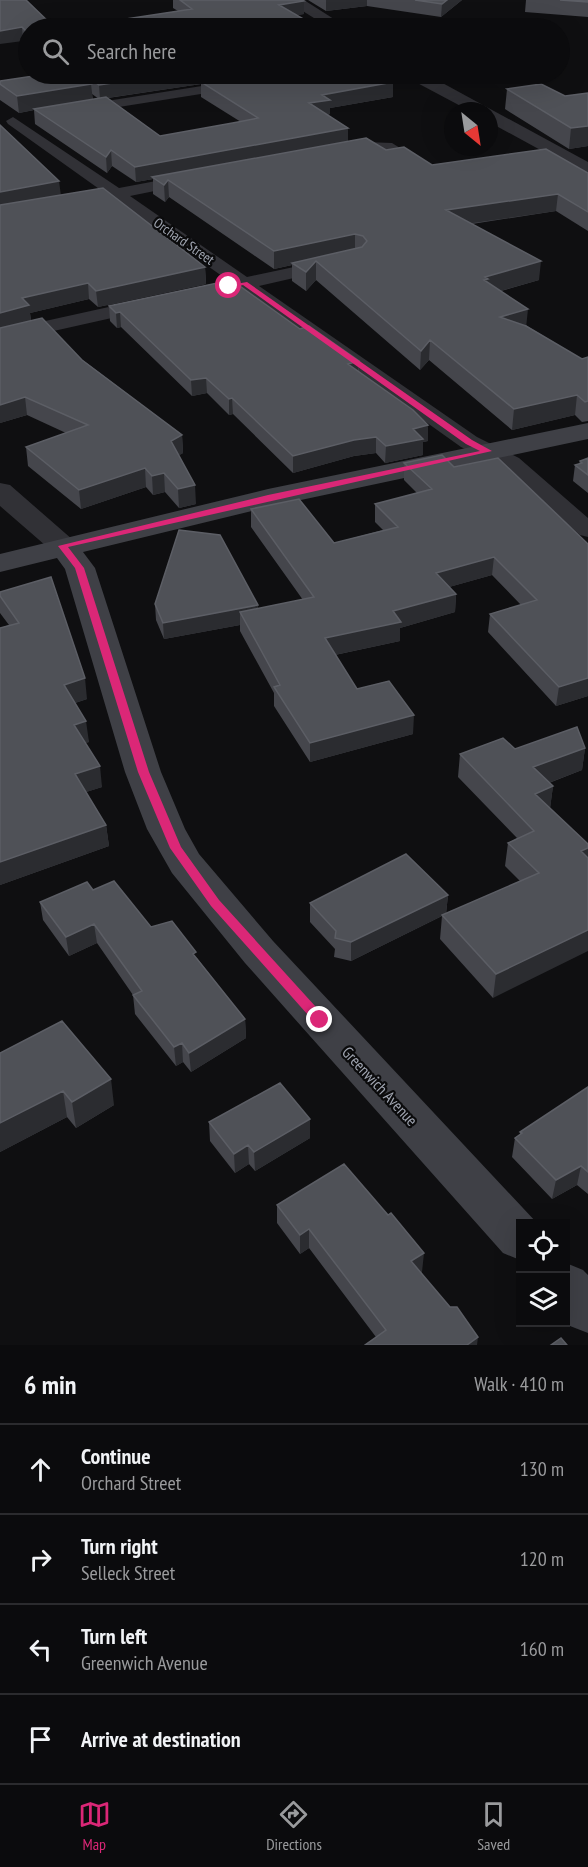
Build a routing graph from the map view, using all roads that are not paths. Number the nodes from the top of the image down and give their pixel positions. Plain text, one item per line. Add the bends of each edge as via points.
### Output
1 (293, 0) edge
2 (323, 18) edge
3 (239, 84) edge
4 (433, 84) edge
5 (466, 102) edge
6 (69, 111) edge
7 (35, 117) edge
8 (498, 119) edge
9 (6, 122) edge
10 (392, 148) edge
11 (333, 153) edge
12 (588, 170) edge
13 (208, 176) edge
14 (117, 193) junction
15 (94, 198) edge
16 (344, 261) edge
17 (245, 283) junction
18 (218, 289) edge
19 (162, 301) edge
20 (0, 337) edge
21 (588, 431) edge
22 (488, 451) junction
23 (0, 490) edge
24 (588, 530) edge
25 (63, 546) junction
26 (0, 563) edge
27 (516, 1234) edge
28 (570, 1290) edge
29 (588, 1310) edge

1 - 2 street
3 - 6 street
4 - 5 street
7 - 9 street
8 - 12 street
9 - 14 street, Orchard Street
10 - 11 street via 364,147
13 - 14 street
14 - 15 street
14 - 17 street, Orchard Street
16 - 17 street
17 - 18 street
17 - 22 street, Orchard Street via 469,442
19 - 20 street
21 - 22 main road
22 - 24 street, Orchard Street via 511,463
22 - 25 main road
23 - 25 street
25 - 26 main road
25 - 27 main road, Greenwich Avenue via 80,568 143,772 166,829 185,863 215,903
28 - 29 main road

